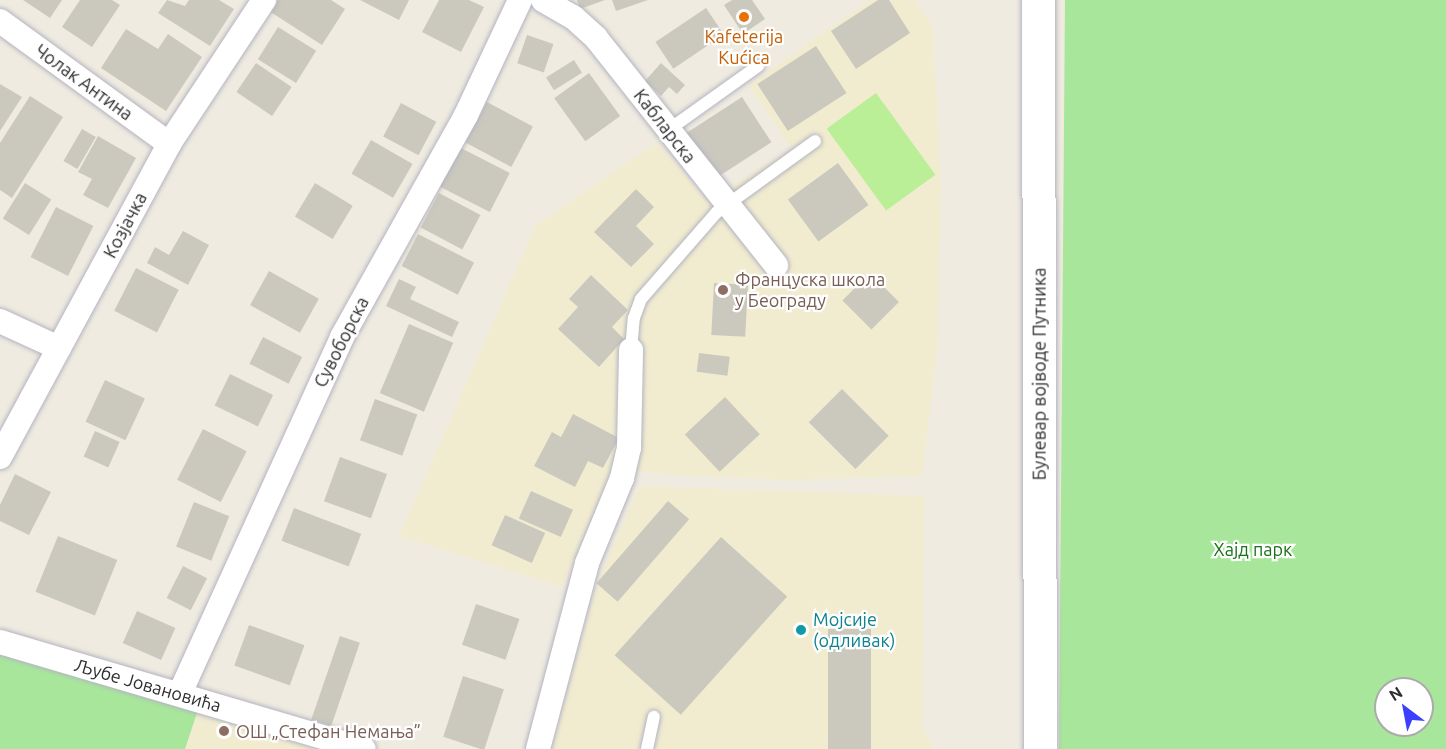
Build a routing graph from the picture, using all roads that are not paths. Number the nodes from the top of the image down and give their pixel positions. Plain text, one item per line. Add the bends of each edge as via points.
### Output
1 (264, 0) edge
2 (520, 0) edge
3 (543, 0) edge
4 (1038, 0) edge
5 (0, 21) edge
6 (758, 66) dead end
7 (667, 131) junction
8 (815, 141) dead end
9 (169, 144) junction
10 (726, 204) junction
11 (776, 265) dead end
12 (0, 321) edge
13 (59, 348) junction
14 (631, 350) joint
15 (0, 457) edge
16 (0, 642) edge
17 (180, 693) junction
18 (654, 717) dead end
19 (364, 749) edge
20 (538, 749) edge
21 (647, 749) edge
22 (1040, 749) edge

1 - 9 street, Козјачка
2 - 17 street, Сувоборска via 466,115 338,346
3 - 7 street, Кабларска via 588,30
4 - 22 street, Булевар војводе Путника
5 - 9 street, Чолак Антина
6 - 7 lane
7 - 10 street, Кабларска
8 - 10 lane
9 - 13 street, Козјачка
10 - 11 street, Кабларска
10 - 14 lane via 641,299 634,318
12 - 13 street
13 - 15 street, Козјачка
14 - 20 street via 632,430 622,478 587,563
16 - 17 street, Љубе Јовановића
17 - 19 street, Љубе Јовановића
18 - 21 lane

